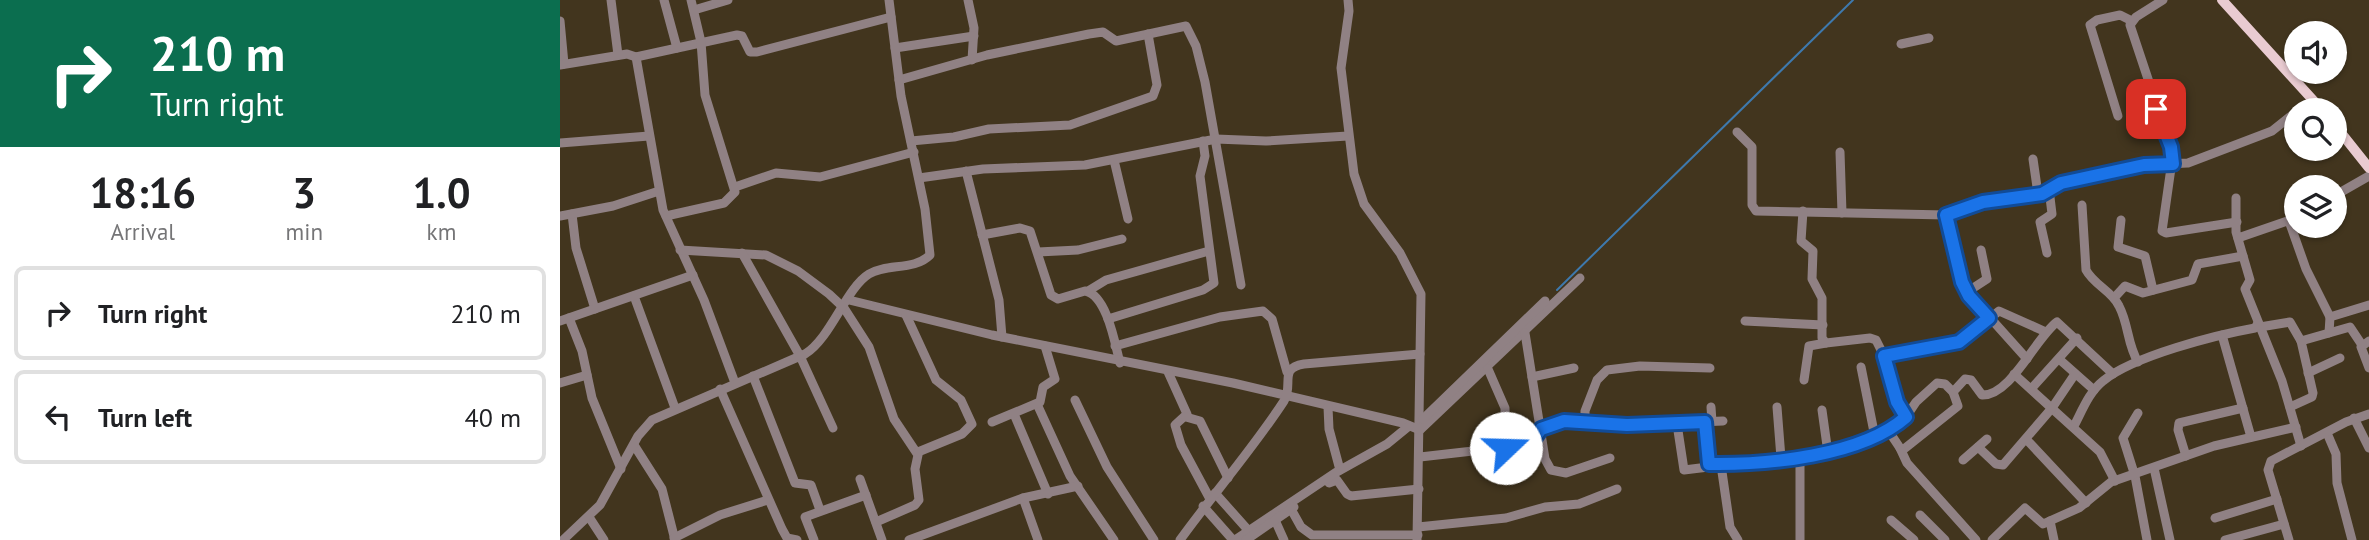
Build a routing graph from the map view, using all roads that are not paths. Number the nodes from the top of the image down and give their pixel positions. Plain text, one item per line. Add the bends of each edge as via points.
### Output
1 (611, 0) edge
2 (664, 0) edge
3 (728, 0) edge
4 (889, 0) edge
5 (968, 0) edge
6 (1348, 0) edge
7 (2163, 0) edge
8 (2222, 0) edge
9 (692, 5) edge
10 (891, 17) junction
11 (560, 20) edge
12 (2132, 21) junction
13 (1148, 34) junction
14 (974, 36) junction
15 (1929, 38) dead end
16 (701, 43) junction
17 (1901, 44) dead end
18 (677, 47) junction
19 (894, 48) junction
20 (618, 55) junction
21 (636, 57) junction
22 (972, 60) junction
23 (562, 64) edge
24 (899, 80) junction
25 (2309, 98) edge
26 (2118, 116) dead end
27 (2284, 123) edge
28 (1737, 132) dead end
29 (649, 136) junction
30 (1348, 136) junction
31 (1216, 139) junction
32 (2347, 140) edge
33 (911, 141) junction
34 (1203, 141) junction
35 (560, 144) edge
36 (914, 152) junction
37 (1840, 152) dead end
38 (2033, 159) dead end
39 (1114, 160) junction
40 (2173, 164) junction
41 (2369, 168) edge
42 (966, 171) junction
43 (2369, 176) edge
44 (919, 178) junction
45 (734, 187) junction
46 (2049, 189) junction
47 (2347, 189) edge
48 (659, 191) junction
49 (2038, 194) junction
50 (2236, 198) dead end
51 (2082, 205) dead end
52 (1803, 211) junction
53 (1842, 213) junction
54 (572, 214) junction
55 (1946, 215) junction
56 (560, 216) edge
57 (666, 216) junction
58 (1128, 219) dead end
59 (2122, 220) dead end
60 (2237, 222) junction
61 (2284, 222) edge
62 (982, 235) junction
63 (2297, 238) edge
64 (1122, 239) dead end
65 (2238, 239) junction
66 (680, 250) junction
67 (1981, 250) dead end
68 (1209, 251) junction
69 (1038, 252) junction
70 (742, 253) junction
71 (2047, 253) dead end
72 (2244, 256) junction
73 (693, 275) junction
74 (1580, 278) dead end
75 (1241, 285) dead end
76 (2153, 290) junction
77 (1088, 291) junction
78 (1967, 292) junction
79 (634, 296) junction
80 (2114, 298) junction
81 (1545, 300) dead end
82 (846, 304) junction
83 (2367, 306) edge
84 (595, 309) junction
85 (906, 315) junction
86 (2330, 317) junction
87 (1989, 318) junction
88 (2369, 318) edge
89 (565, 319) edge
90 (1108, 319) junction
91 (1745, 321) dead end
92 (1822, 325) junction
93 (2258, 325) junction
94 (2046, 332) junction
95 (1525, 333) junction
96 (2329, 333) junction
97 (2222, 335) junction
98 (1002, 337) junction
99 (2077, 338) junction
100 (2301, 341) junction
101 (2365, 343) edge
102 (1826, 344) junction
103 (1045, 346) junction
104 (1115, 346) junction
105 (1420, 354) junction
106 (800, 356) junction
107 (1884, 356) junction
108 (2340, 358) dead end
109 (2027, 359) junction
110 (2059, 359) junction
111 (2138, 362) junction
112 (1120, 363) junction
113 (1861, 367) dead end
114 (1574, 368) dead end
115 (1710, 368) dead end
116 (2369, 368) edge
117 (1488, 369) junction
118 (1168, 372) junction
119 (1287, 372) junction
120 (2308, 373) junction
121 (587, 374) junction
122 (2014, 374) junction
123 (2075, 374) junction
124 (2113, 374) junction
125 (753, 376) junction
126 (1532, 377) junction
127 (1804, 380) dead end
128 (560, 383) edge
129 (735, 383) junction
130 (720, 389) junction
131 (2031, 389) junction
132 (2094, 390) junction
133 (1953, 392) junction
134 (1287, 397) junction
135 (1075, 400) dead end
136 (1037, 404) junction
137 (1328, 407) junction
138 (1711, 407) dead end
139 (1777, 407) dead end
140 (2290, 407) junction
141 (675, 408) junction
142 (2053, 408) junction
143 (2243, 408) junction
144 (1822, 410) dead end
145 (2138, 413) dead end
146 (1014, 414) junction
147 (2369, 414) edge
148 (1186, 417) junction
149 (1906, 417) junction
150 (2354, 418) junction
151 (1723, 421) dead end
152 (992, 422) dead end
153 (1709, 422) junction
154 (1585, 423) junction
155 (1677, 424) junction
156 (1409, 426) junction
157 (1420, 426) junction
158 (2074, 426) junction
159 (2296, 426) junction
160 (832, 428) dead end
161 (1541, 429) junction
162 (1888, 430) junction
163 (2327, 433) junction
164 (1875, 437) junction
165 (2251, 437) junction
166 (1987, 439) dead end
167 (2026, 439) junction
168 (634, 446) junction
169 (2301, 446) junction
170 (1978, 447) junction
171 (1506, 448) junction
172 (2369, 448) edge
173 (1900, 449) junction
174 (918, 452) junction
175 (1828, 453) junction
176 (1800, 456) junction
177 (2186, 456) junction
178 (1420, 457) junction
179 (1610, 458) dead end
180 (1781, 458) junction
181 (1963, 460) dead end
182 (1709, 464) junction
183 (1721, 465) junction
184 (2154, 468) junction
185 (621, 469) junction
186 (1340, 470) junction
187 (2135, 476) junction
188 (1228, 478) junction
189 (860, 479) dead end
190 (2115, 481) junction
191 (1078, 486) junction
192 (1419, 489) junction
193 (1617, 489) dead end
194 (1048, 494) junction
195 (866, 495) junction
196 (1023, 498) junction
197 (1209, 499) junction
198 (2277, 499) junction
199 (768, 500) junction
200 (2086, 503) junction
201 (1291, 509) junction
202 (820, 510) junction
203 (1920, 516) dead end
204 (589, 517) junction
205 (2215, 518) dead end
206 (1275, 520) junction
207 (1891, 520) dead end
208 (2050, 521) junction
209 (876, 522) junction
210 (2284, 524) junction
211 (1418, 534) edge
212 (1247, 535) edge
213 (675, 539) edge
214 (2350, 539) edge
215 (563, 540) edge
216 (604, 540) edge
217 (797, 540) edge
218 (814, 540) edge
219 (882, 540) edge
220 (909, 540) edge
221 (1038, 540) edge
222 (1114, 540) edge
223 (1154, 540) edge
224 (1180, 540) edge
225 (1234, 540) edge
226 (1284, 540) edge
227 (1738, 540) edge
228 (1800, 540) edge
229 (1914, 540) edge
230 (1945, 540) edge
231 (1976, 540) edge
232 (1992, 540) edge
233 (2054, 540) edge
234 (2147, 540) edge
235 (2170, 540) edge
236 (2225, 540) edge
237 (2289, 540) edge

1 - 20 street
2 - 18 street
3 - 9 street
4 - 10 street
5 - 14 street
6 - 30 street via 1341,68
7 - 12 street
8 - 25 main road
9 - 16 street
10 - 16 street via 757,52 750,52 740,35
10 - 19 street
11 - 23 street
12 - 26 street via 2120,15 2090,26
12 - 40 street via 2131,31
13 - 22 street via 1116,41 1098,32
13 - 31 street via 1182,25 1189,29
13 - 33 street via 1157,85 1153,96 1070,125 989,129
14 - 19 street
14 - 22 street
15 - 17 street
16 - 18 street
16 - 45 street via 705,95
18 - 21 street
19 - 24 street
20 - 21 street
20 - 23 street
21 - 29 street
22 - 24 street
24 - 33 street
27 - 40 street via 2188,163
28 - 52 street via 1752,147 1754,209
29 - 35 street
29 - 48 street
30 - 31 street
30 - 105 street via 1359,192 1421,294
31 - 34 street
31 - 75 street
32 - 41 main road
33 - 36 street
34 - 39 street
34 - 68 street via 1200,176
36 - 44 street
36 - 45 street via 820,177 776,173
37 - 53 street
38 - 49 street
39 - 42 street
39 - 58 street
40 - 46 street via 2144,165
40 - 60 street via 2162,213 2163,233
42 - 44 street
42 - 62 street
43 - 47 street
44 - 82 street via 930,255 917,263 872,273
45 - 57 street via 733,197 724,203
46 - 49 street
46 - 71 street via 2052,214 2040,222
48 - 54 street
48 - 57 street
49 - 55 street via 1983,202
50 - 60 street
51 - 80 street via 2086,270
52 - 53 street
52 - 92 street via 1801,242 1814,251 1811,276 1822,298
53 - 55 street
54 - 56 street
54 - 84 street via 575,245
55 - 78 street
57 - 66 street
59 - 76 street via 2118,247 2145,256
60 - 65 street
61 - 65 street
62 - 69 street via 1026,229
62 - 98 street via 999,300
63 - 86 street via 2306,269
64 - 69 street via 1072,251
65 - 72 street
66 - 70 street
66 - 73 street
67 - 78 street via 1987,279
68 - 77 street via 1106,280
68 - 90 street via 1212,285
69 - 77 street via 1054,298
70 - 82 street via 788,265
70 - 106 street
72 - 76 street via 2198,264 2192,280
72 - 93 street via 2250,280 2245,289
73 - 79 street
73 - 129 street
74 - 95 street
76 - 80 street via 2138,293 2125,286
77 - 90 street
78 - 87 street
79 - 84 street
79 - 141 street
80 - 111 street
81 - 157 street
82 - 85 street
82 - 106 street via 816,344
82 - 174 street via 869,347 897,425
83 - 86 street
83 - 88 street
84 - 89 street
85 - 98 street
85 - 174 street via 936,380 961,400 972,424 962,434
86 - 96 street
87 - 94 street via 2001,312
87 - 107 street via 1959,342
87 - 109 street
89 - 121 street
90 - 104 street
91 - 92 street
92 - 102 street
93 - 97 street
93 - 100 street via 2290,322
93 - 140 street
94 - 99 street via 2060,322
94 - 109 street
95 - 117 street
95 - 126 street
96 - 100 street
96 - 101 street via 2350,327
97 - 111 street
97 - 143 street
98 - 103 street
99 - 110 street
99 - 124 street
100 - 120 street
101 - 116 street
102 - 107 street via 1873,338
102 - 127 street via 1809,346
103 - 112 street
103 - 136 street via 1055,379 1043,387
104 - 112 street
104 - 119 street via 1220,317 1263,311 1272,318
105 - 119 street via 1296,365
105 - 157 street
106 - 125 street
106 - 160 street
107 - 149 street
108 - 120 street
109 - 122 street
110 - 123 street
110 - 131 street
111 - 124 street
112 - 118 street
113 - 164 street
114 - 126 street
115 - 154 street via 1607,370 1597,380
117 - 157 street
117 - 171 street via 1505,408
118 - 134 street
118 - 148 street
119 - 134 street
120 - 140 street via 2312,397
121 - 128 street
121 - 185 street
122 - 131 street
122 - 133 street via 1985,396 1965,379
123 - 132 street
123 - 142 street
124 - 132 street
125 - 129 street
125 - 202 street via 795,484 811,485
126 - 161 street
129 - 130 street
130 - 141 street
130 - 199 street
131 - 142 street
132 - 158 street
133 - 149 street via 1937,383
133 - 173 street via 1958,406
134 - 137 street
134 - 188 street
135 - 223 street via 1107,467
136 - 146 street
136 - 191 street
137 - 156 street
137 - 186 street
138 - 153 street
139 - 180 street
140 - 159 street
141 - 168 street via 652,420
142 - 158 street
142 - 167 street
143 - 165 street
143 - 177 street via 2179,423
144 - 175 street
145 - 187 street via 2123,438
146 - 152 street
146 - 194 street
147 - 150 street
148 - 188 street via 1200,421
148 - 197 street via 1175,430
149 - 162 street
150 - 163 street
150 - 172 street
151 - 153 street
153 - 155 street
153 - 182 street
154 - 155 street
154 - 161 street via 1564,421
155 - 182 street via 1684,470
156 - 157 street
156 - 186 street
157 - 178 street
158 - 190 street via 2100,452
159 - 165 street
159 - 169 street
161 - 171 street via 1530,444
161 - 179 street via 1545,459 1554,473
162 - 164 street
162 - 173 street
163 - 169 street
163 - 214 street via 2336,454 2337,483
164 - 175 street
165 - 177 street
166 - 170 street
167 - 170 street via 2000,466
167 - 200 street
168 - 185 street
168 - 213 street via 662,489
169 - 198 street via 2271,461
170 - 181 street
171 - 178 street
173 - 231 street via 1907,463
174 - 209 street via 919,500
175 - 176 street
176 - 180 street
176 - 228 street
177 - 184 street
178 - 192 street
180 - 183 street
182 - 183 street
183 - 227 street via 1730,527
184 - 187 street
184 - 235 street
185 - 204 street
186 - 212 street
187 - 190 street
187 - 234 street
188 - 197 street
189 - 195 street
190 - 200 street
191 - 194 street
191 - 222 street
192 - 201 street via 1351,495 1334,480
192 - 211 street
193 - 211 street via 1579,503
194 - 196 street
195 - 202 street
195 - 209 street
196 - 220 street
196 - 221 street
197 - 212 street
197 - 224 street
197 - 225 street
198 - 205 street
198 - 210 street
199 - 213 street via 720,515
199 - 217 street via 785,535
200 - 208 street
201 - 206 street
201 - 211 street via 1301,527 1312,535
202 - 218 street via 804,519
203 - 230 street
204 - 215 street
204 - 216 street
206 - 212 street
206 - 226 street
207 - 229 street
208 - 232 street via 2041,524 2025,508
208 - 233 street
209 - 219 street
210 - 236 street
210 - 237 street
212 - 225 street

